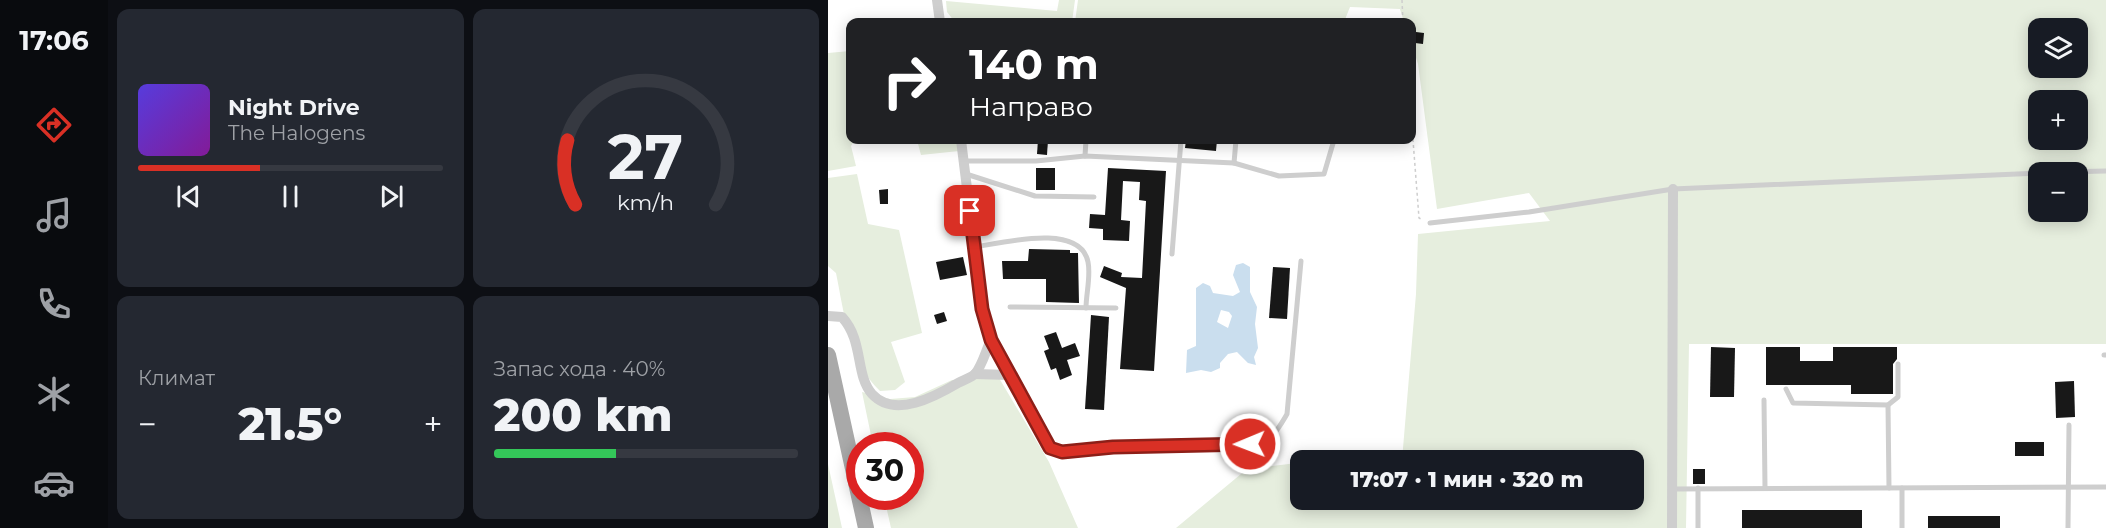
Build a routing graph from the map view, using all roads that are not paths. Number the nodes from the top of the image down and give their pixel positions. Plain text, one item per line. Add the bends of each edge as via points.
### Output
1 (937, 0) edge
2 (939, 18) edge
3 (962, 144) edge
4 (1086, 144) edge
5 (1181, 144) edge
6 (1236, 144) edge
7 (1333, 144) edge
8 (1084, 156) junction
9 (1179, 160) junction
10 (964, 161) junction
11 (1234, 163) junction
12 (2088, 171) edge
13 (2106, 171) edge
14 (2028, 173) edge
15 (966, 174) junction
16 (1673, 189) junction
17 (1094, 196) dead end
18 (1430, 223) road end
19 (975, 247) junction
20 (1172, 254) dead end
21 (1301, 261) dead end
22 (1010, 307) dead end
23 (1086, 308) junction
24 (1116, 308) dead end
25 (828, 316) edge
26 (991, 340) junction
27 (828, 355) edge
28 (1898, 364) dead end
29 (975, 374) junction
30 (1009, 375) junction
31 (1786, 389) dead end
32 (1764, 400) dead end
33 (1888, 405) junction
34 (2069, 425) dead end
35 (1250, 444) joint
36 (1698, 488) junction
37 (1765, 488) junction
38 (1889, 488) junction
39 (1902, 488) junction
40 (2068, 488) junction
41 (2106, 488) edge
42 (1674, 489) junction
43 (866, 528) edge
44 (1672, 528) edge
45 (1698, 528) edge
46 (1902, 528) edge
47 (2068, 528) edge

1 - 2 street
3 - 10 street
4 - 8 lane
5 - 9 lane
6 - 11 lane
7 - 11 lane via 1324,174 1279,176
8 - 9 lane
8 - 10 lane
9 - 11 lane
9 - 20 lane
10 - 15 street
12 - 13 lane
14 - 16 lane
15 - 17 lane via 1035,196
15 - 19 street
16 - 18 lane
16 - 42 street
19 - 23 lane via 1030,239 1068,239 1078,244 1088,263
19 - 26 street via 982,309
21 - 35 lane via 1287,414 1275,435 1264,444
22 - 23 lane
23 - 24 lane
25 - 29 street via 842,317 850,326 858,344 864,380 882,401 898,405 919,401
26 - 29 street
26 - 30 street
27 - 43 main road
28 - 33 lane via 1898,397
29 - 30 street
30 - 35 street via 1042,437 1050,448 1062,452
31 - 33 lane via 1793,403
32 - 37 lane
33 - 38 lane
34 - 40 lane
36 - 37 lane
36 - 42 lane
36 - 45 lane
37 - 38 lane
38 - 39 lane
39 - 40 lane
39 - 46 lane
40 - 41 lane
40 - 47 lane
42 - 44 street

